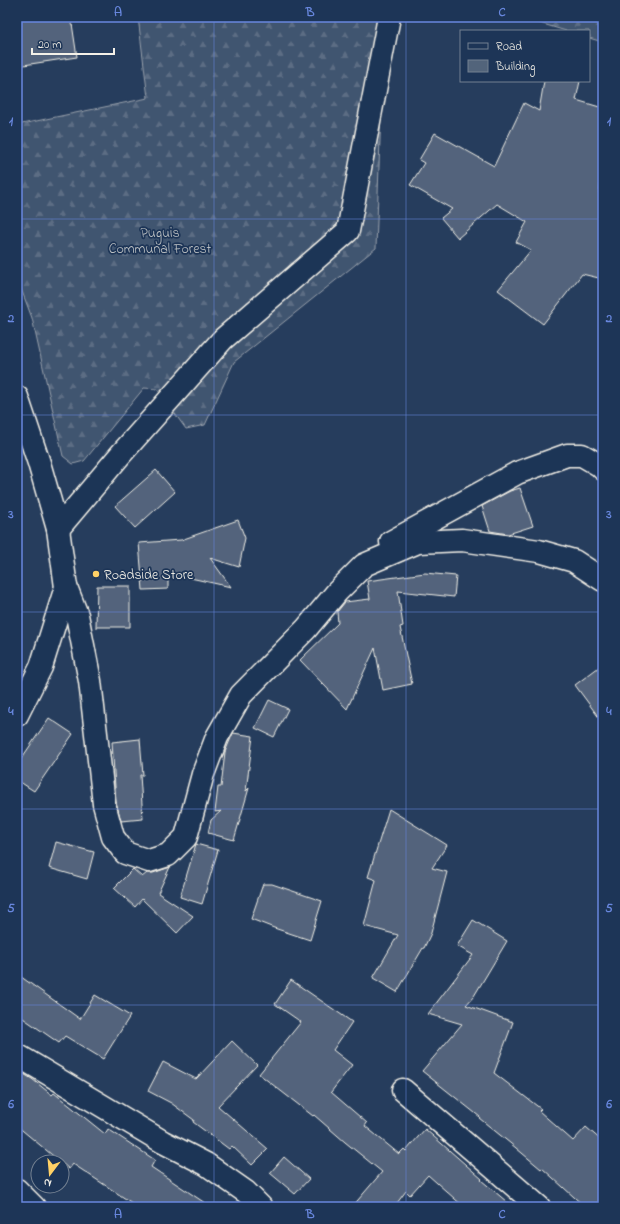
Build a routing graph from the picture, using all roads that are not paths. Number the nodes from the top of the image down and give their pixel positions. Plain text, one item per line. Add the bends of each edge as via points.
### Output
1 (389, 17) edge
2 (17, 397) edge
3 (603, 469) edge
4 (58, 529) junction
5 (364, 565) junction
6 (603, 580) edge
7 (66, 587) junction
8 (17, 715) edge
9 (17, 1055) edge
10 (403, 1090) dead end
11 (17, 1190) edge
12 (34, 1207) edge
13 (261, 1207) edge
14 (539, 1207) edge

1 - 4 street via 348,231 223,339
2 - 4 street
3 - 5 street via 582,455 567,455 517,472 385,545
4 - 7 street
5 - 6 street via 418,542 462,540 540,551 574,561
5 - 7 street via 306,629 241,694 217,736 203,774 186,837 168,855 149,861 125,853 113,837 104,804 90,681 77,615
7 - 8 street via 41,667
9 - 13 street via 163,1142 206,1164 246,1192
10 - 14 street
11 - 12 street

